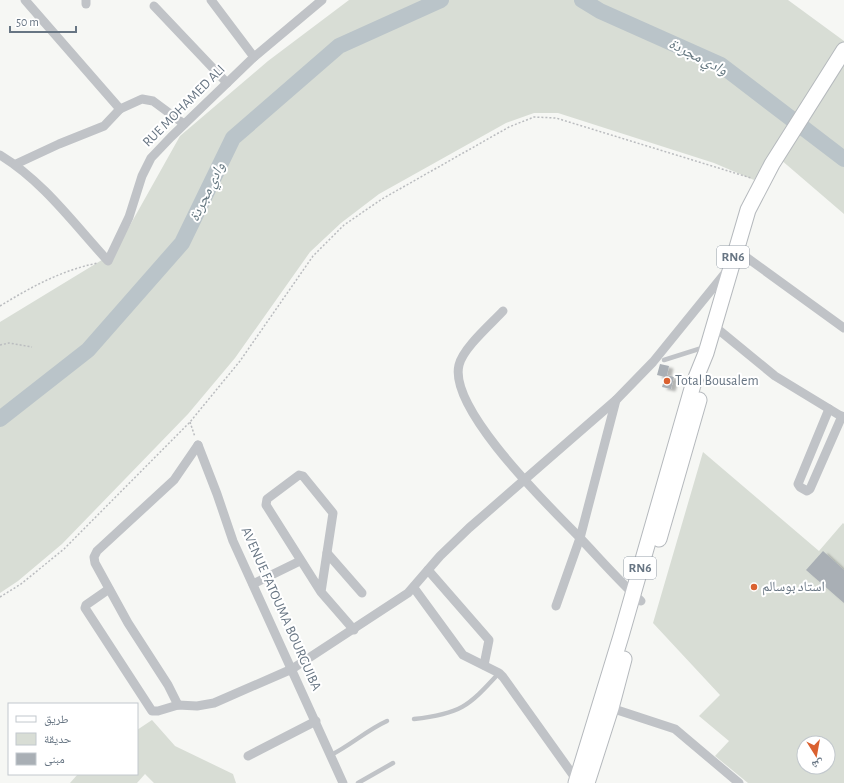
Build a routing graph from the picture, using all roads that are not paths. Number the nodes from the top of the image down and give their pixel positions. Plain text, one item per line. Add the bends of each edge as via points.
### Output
1 (25, 0) edge
2 (211, 0) edge
3 (322, 0) edge
4 (154, 6) dead end
5 (844, 50) edge
6 (254, 57) junction
7 (228, 83) junction
8 (120, 109) junction
9 (184, 124) junction
10 (0, 155) edge
11 (16, 164) junction
12 (735, 249) junction
13 (730, 268) junction
14 (503, 311) dead end
15 (714, 326) junction
16 (844, 328) edge
17 (707, 349) junction
18 (664, 360) dead end
19 (616, 400) junction
20 (829, 409) junction
21 (843, 417) edge
22 (524, 480) junction
23 (580, 538) junction
24 (327, 553) junction
25 (300, 561) junction
26 (428, 570) junction
27 (253, 584) junction
28 (414, 588) junction
29 (109, 589) junction
30 (321, 592) junction
31 (362, 593) dead end
32 (637, 597) junction
33 (556, 606) dead end
34 (354, 630) junction
35 (484, 666) junction
36 (292, 669) junction
37 (499, 674) junction
38 (614, 675) junction
39 (178, 705) junction
40 (611, 708) junction
41 (414, 719) dead end
42 (316, 721) junction
43 (387, 721) dead end
44 (331, 755) junction
45 (248, 756) dead end
46 (392, 763) dead end
47 (580, 782) edge
48 (343, 783) edge
49 (358, 783) edge
50 (738, 783) edge

1 - 8 street
2 - 6 street
3 - 6 street, RUE MOHAMED ALI
4 - 7 street
5 - 12 main road, RN6 via 772,164 748,210
6 - 7 street, RUE MOHAMED ALI
7 - 9 street, RUE MOHAMED ALI
8 - 9 street via 133,102 149,99
8 - 11 street via 104,126
9 - 11 street, RUE MOHAMED ALI via 146,166 129,216 108,261 40,186
10 - 11 street
12 - 13 main road, RN6
12 - 16 street
13 - 15 main road, RN6
13 - 19 street via 653,362
14 - 22 street via 463,356 458,374 478,422
15 - 17 main road, RN6
15 - 20 street via 775,376
17 - 18 lane
17 - 32 main road, RN6 via 702,387 678,456
19 - 22 street
19 - 23 street
20 - 21 street
20 - 21 street via 798,484 800,487 810,489
22 - 23 street
22 - 26 street via 469,528
23 - 32 street
23 - 33 street
24 - 25 street via 333,513 303,476 299,475 265,502
24 - 30 street
24 - 31 street
25 - 27 street
25 - 30 street
26 - 28 street
26 - 35 street via 489,640
27 - 29 street, AVENUE FATOUMA BOURGUIBA via 233,540 198,445 174,480 95,555 95,563
27 - 36 street, AVENUE FATOUMA BOURGUIBA
28 - 34 street
28 - 35 street via 459,651 466,658
29 - 39 street
29 - 39 street via 86,605 86,610 149,709 154,711
30 - 34 street
32 - 38 main road, RN6
34 - 36 street
35 - 37 street
36 - 39 street via 214,703 197,706
36 - 42 street, AVENUE FATOUMA BOURGUIBA
37 - 41 lane via 466,706 440,716
37 - 47 street
38 - 40 main road, RN6
38 - 47 main road, RN6
40 - 47 main road, RN6
40 - 50 street via 675,729
42 - 44 street, AVENUE FATOUMA BOURGUIBA
42 - 45 street
43 - 44 lane
44 - 48 street, AVENUE FATOUMA BOURGUIBA
46 - 49 lane

